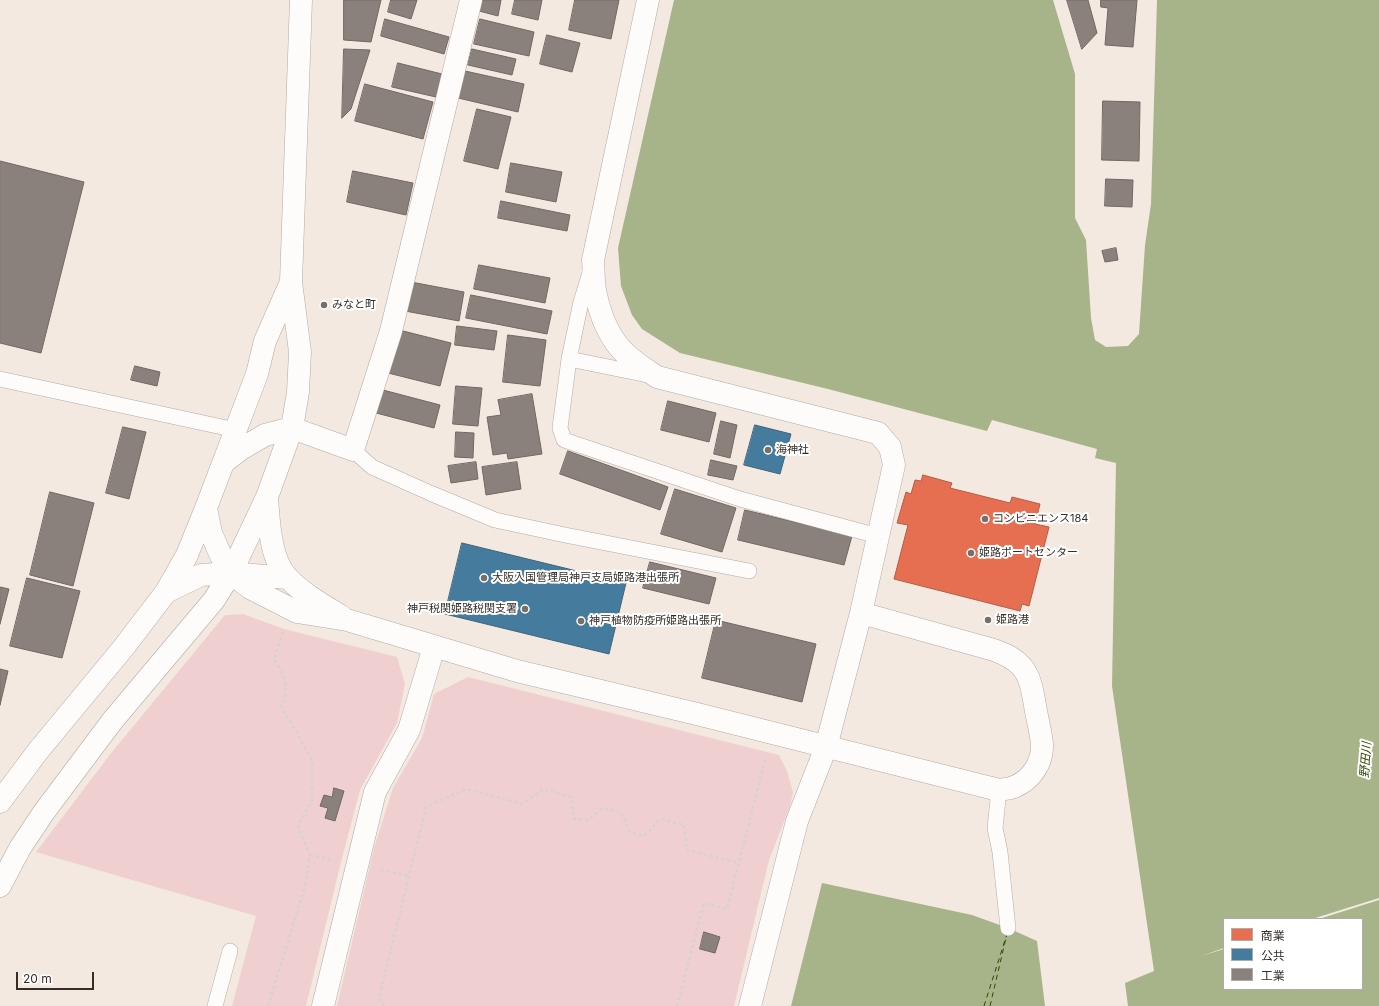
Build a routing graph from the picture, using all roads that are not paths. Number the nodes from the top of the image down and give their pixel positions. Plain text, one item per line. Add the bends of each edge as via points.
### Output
1 (301, 0) edge
2 (471, 0) edge
3 (648, 0) edge
4 (593, 260) junction
5 (292, 282) junction
6 (569, 359) junction
7 (657, 377) junction
8 (0, 380) edge
9 (292, 428) junction
10 (236, 430) junction
11 (353, 450) junction
12 (224, 462) junction
13 (267, 497) junction
14 (206, 508) junction
15 (878, 536) junction
16 (749, 571) dead end
17 (231, 573) junction
18 (287, 578) junction
19 (166, 592) junction
20 (861, 613) junction
21 (347, 620) junction
22 (434, 647) junction
23 (826, 747) junction
24 (998, 790) junction
25 (0, 802) edge
26 (0, 886) edge
27 (1008, 928) dead end
28 (230, 951) dead end
29 (215, 1006) edge
30 (323, 1006) edge
31 (750, 1006) edge

1 - 5 street
2 - 11 street via 391,331
3 - 4 street
4 - 6 lane
4 - 7 street via 596,293 609,331 620,348 634,362
5 - 9 street via 300,352 298,392
5 - 10 street via 265,341 257,374
6 - 7 lane
6 - 15 lane via 560,428 564,440 740,499
7 - 15 street via 878,433 890,447 894,465
8 - 10 lane
9 - 11 street
9 - 12 street via 264,435
9 - 13 street
10 - 12 street
11 - 16 lane via 372,467 494,520
12 - 14 street
13 - 17 street
13 - 18 street via 274,552
14 - 17 street via 211,533 220,556
14 - 19 street via 187,555
15 - 20 street
17 - 18 street
17 - 19 street via 200,575
17 - 21 street via 250,588 297,612
17 - 26 street via 214,600 113,720 44,812 20,848
18 - 21 street
19 - 25 street via 38,750
20 - 23 street
20 - 24 street via 1007,654 1024,669 1032,688 1042,745 1038,767 1022,783
21 - 22 street
22 - 23 street via 517,671
22 - 30 street via 409,730 375,792
23 - 24 street
23 - 31 street via 797,821
24 - 27 lane via 996,828
28 - 29 lane

